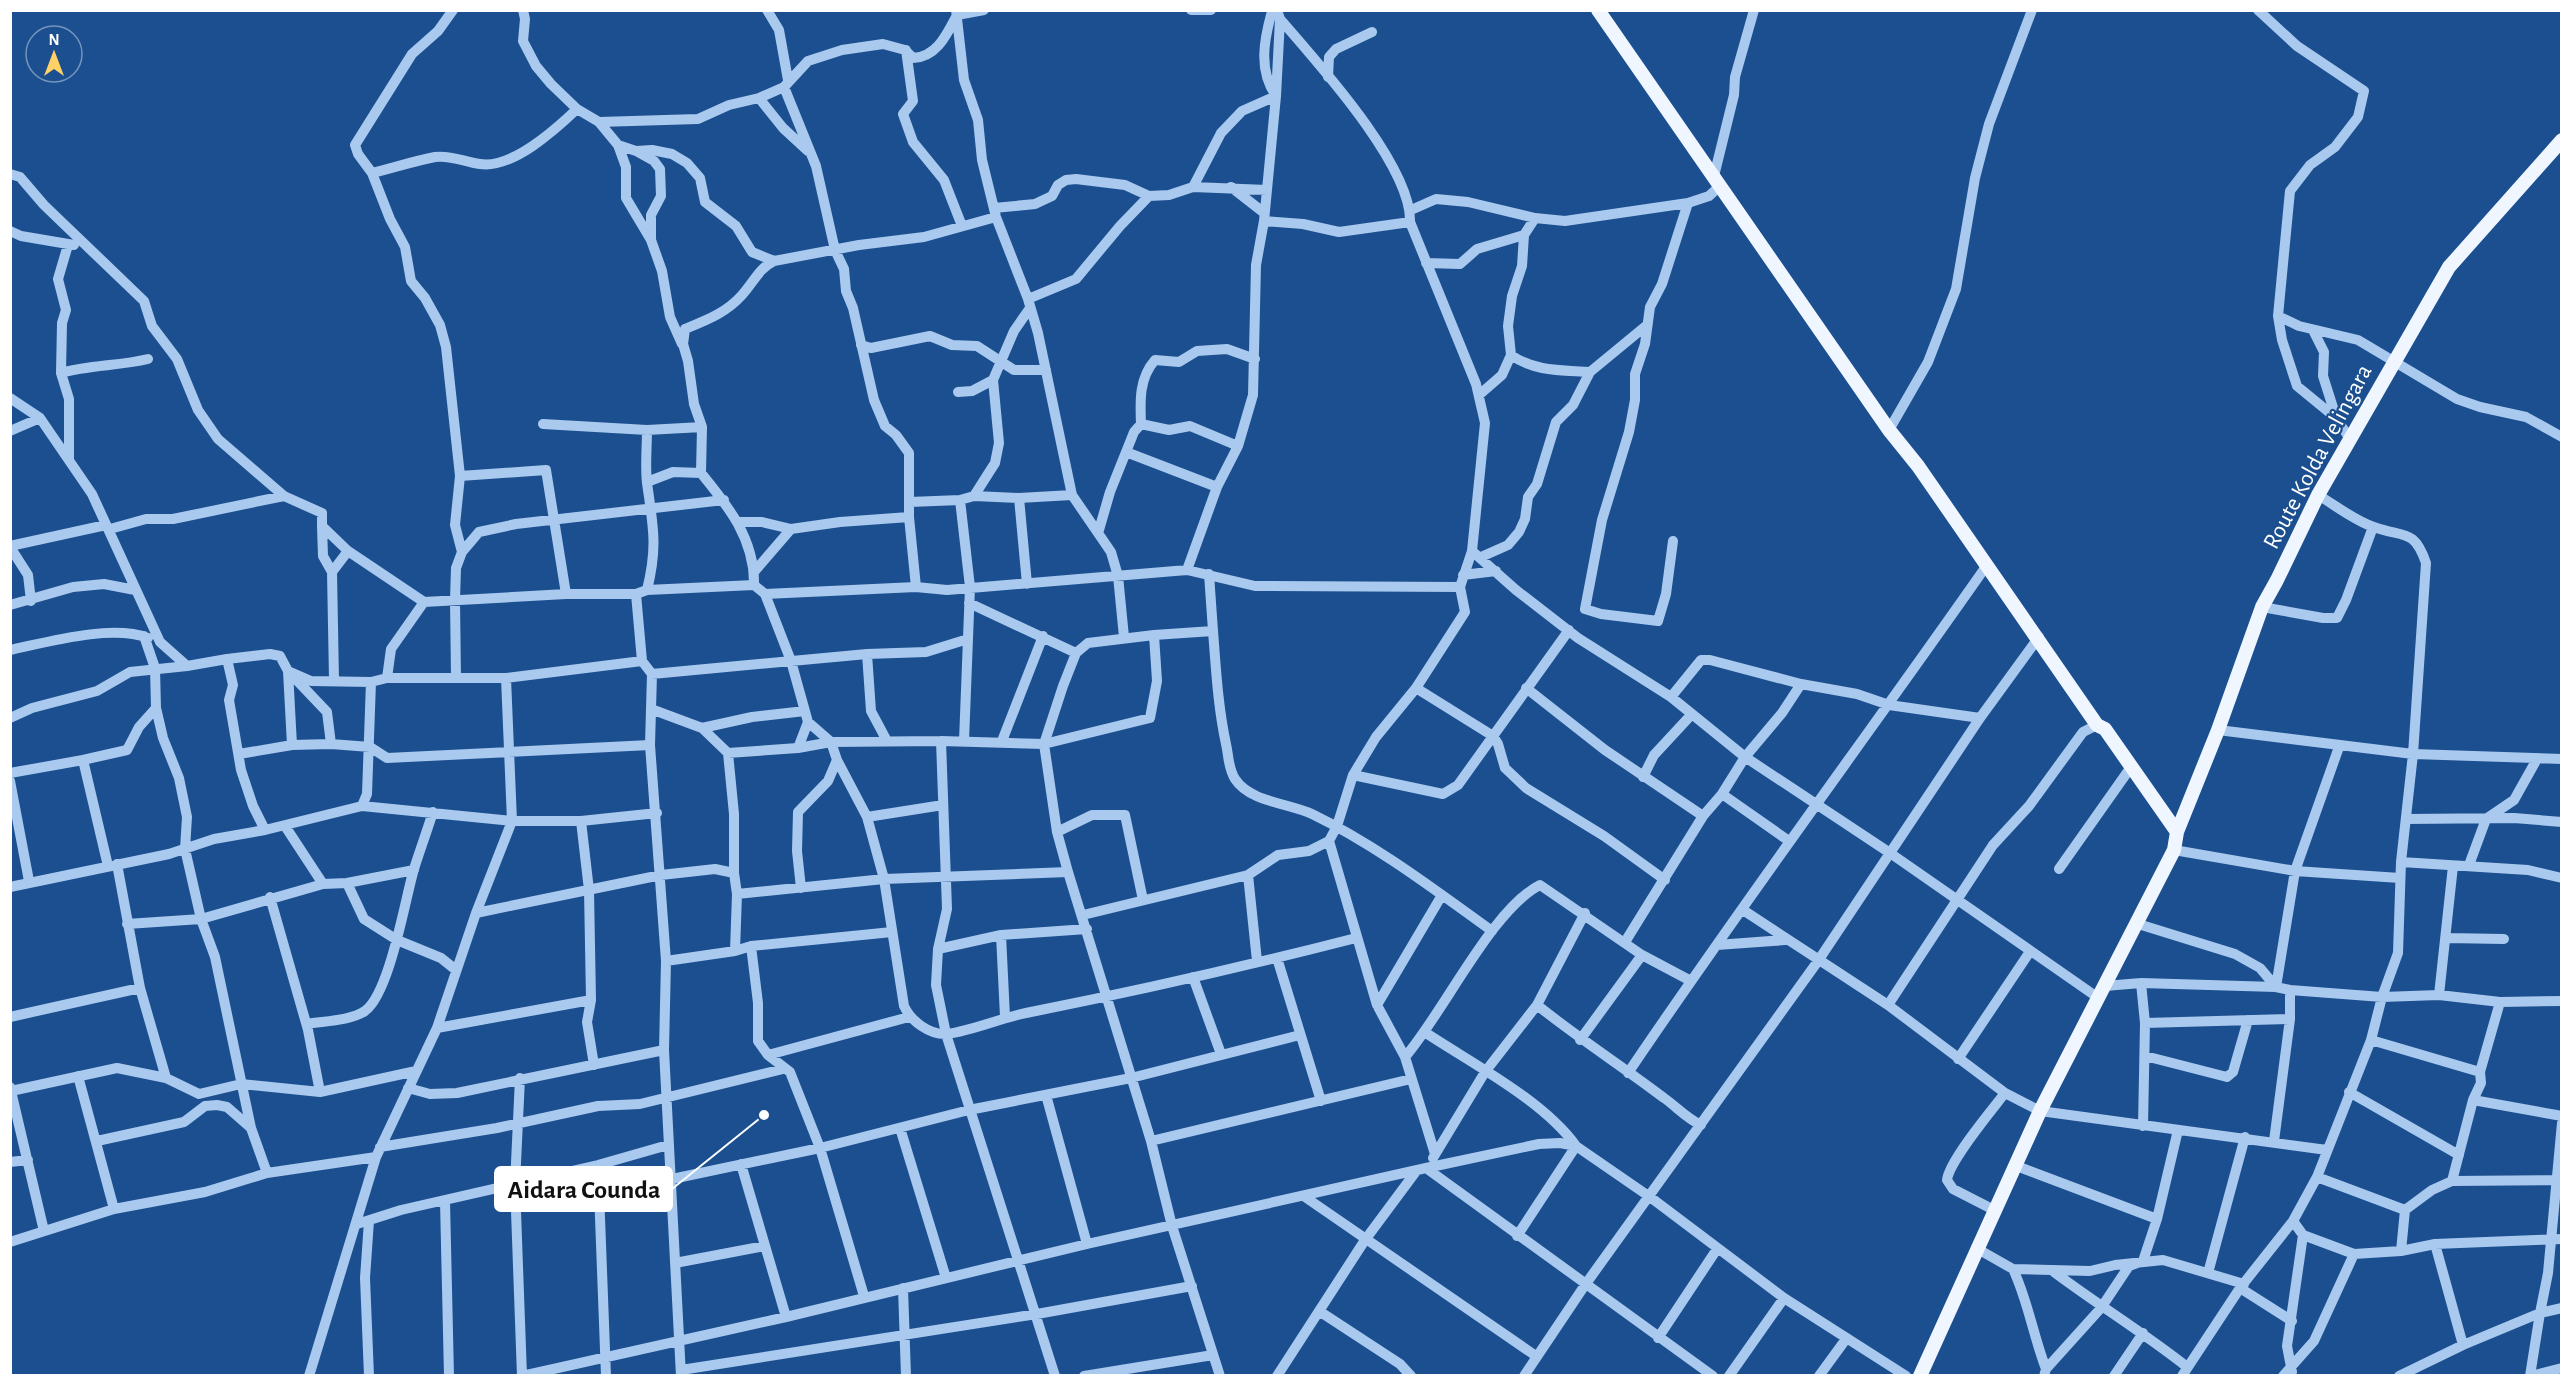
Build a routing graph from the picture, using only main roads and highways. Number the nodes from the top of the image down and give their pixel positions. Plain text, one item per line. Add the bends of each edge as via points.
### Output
1 (1598, 10) edge
2 (2562, 140) edge
3 (2177, 832) junction
4 (1920, 1376) edge

1 - 3 main road via 1889,430
2 - 3 main road, Route Kolda Velingara via 2449,267 2318,495 2262,607
3 - 4 main road, Route Kolda Velingara via 2174,850 2014,1165

